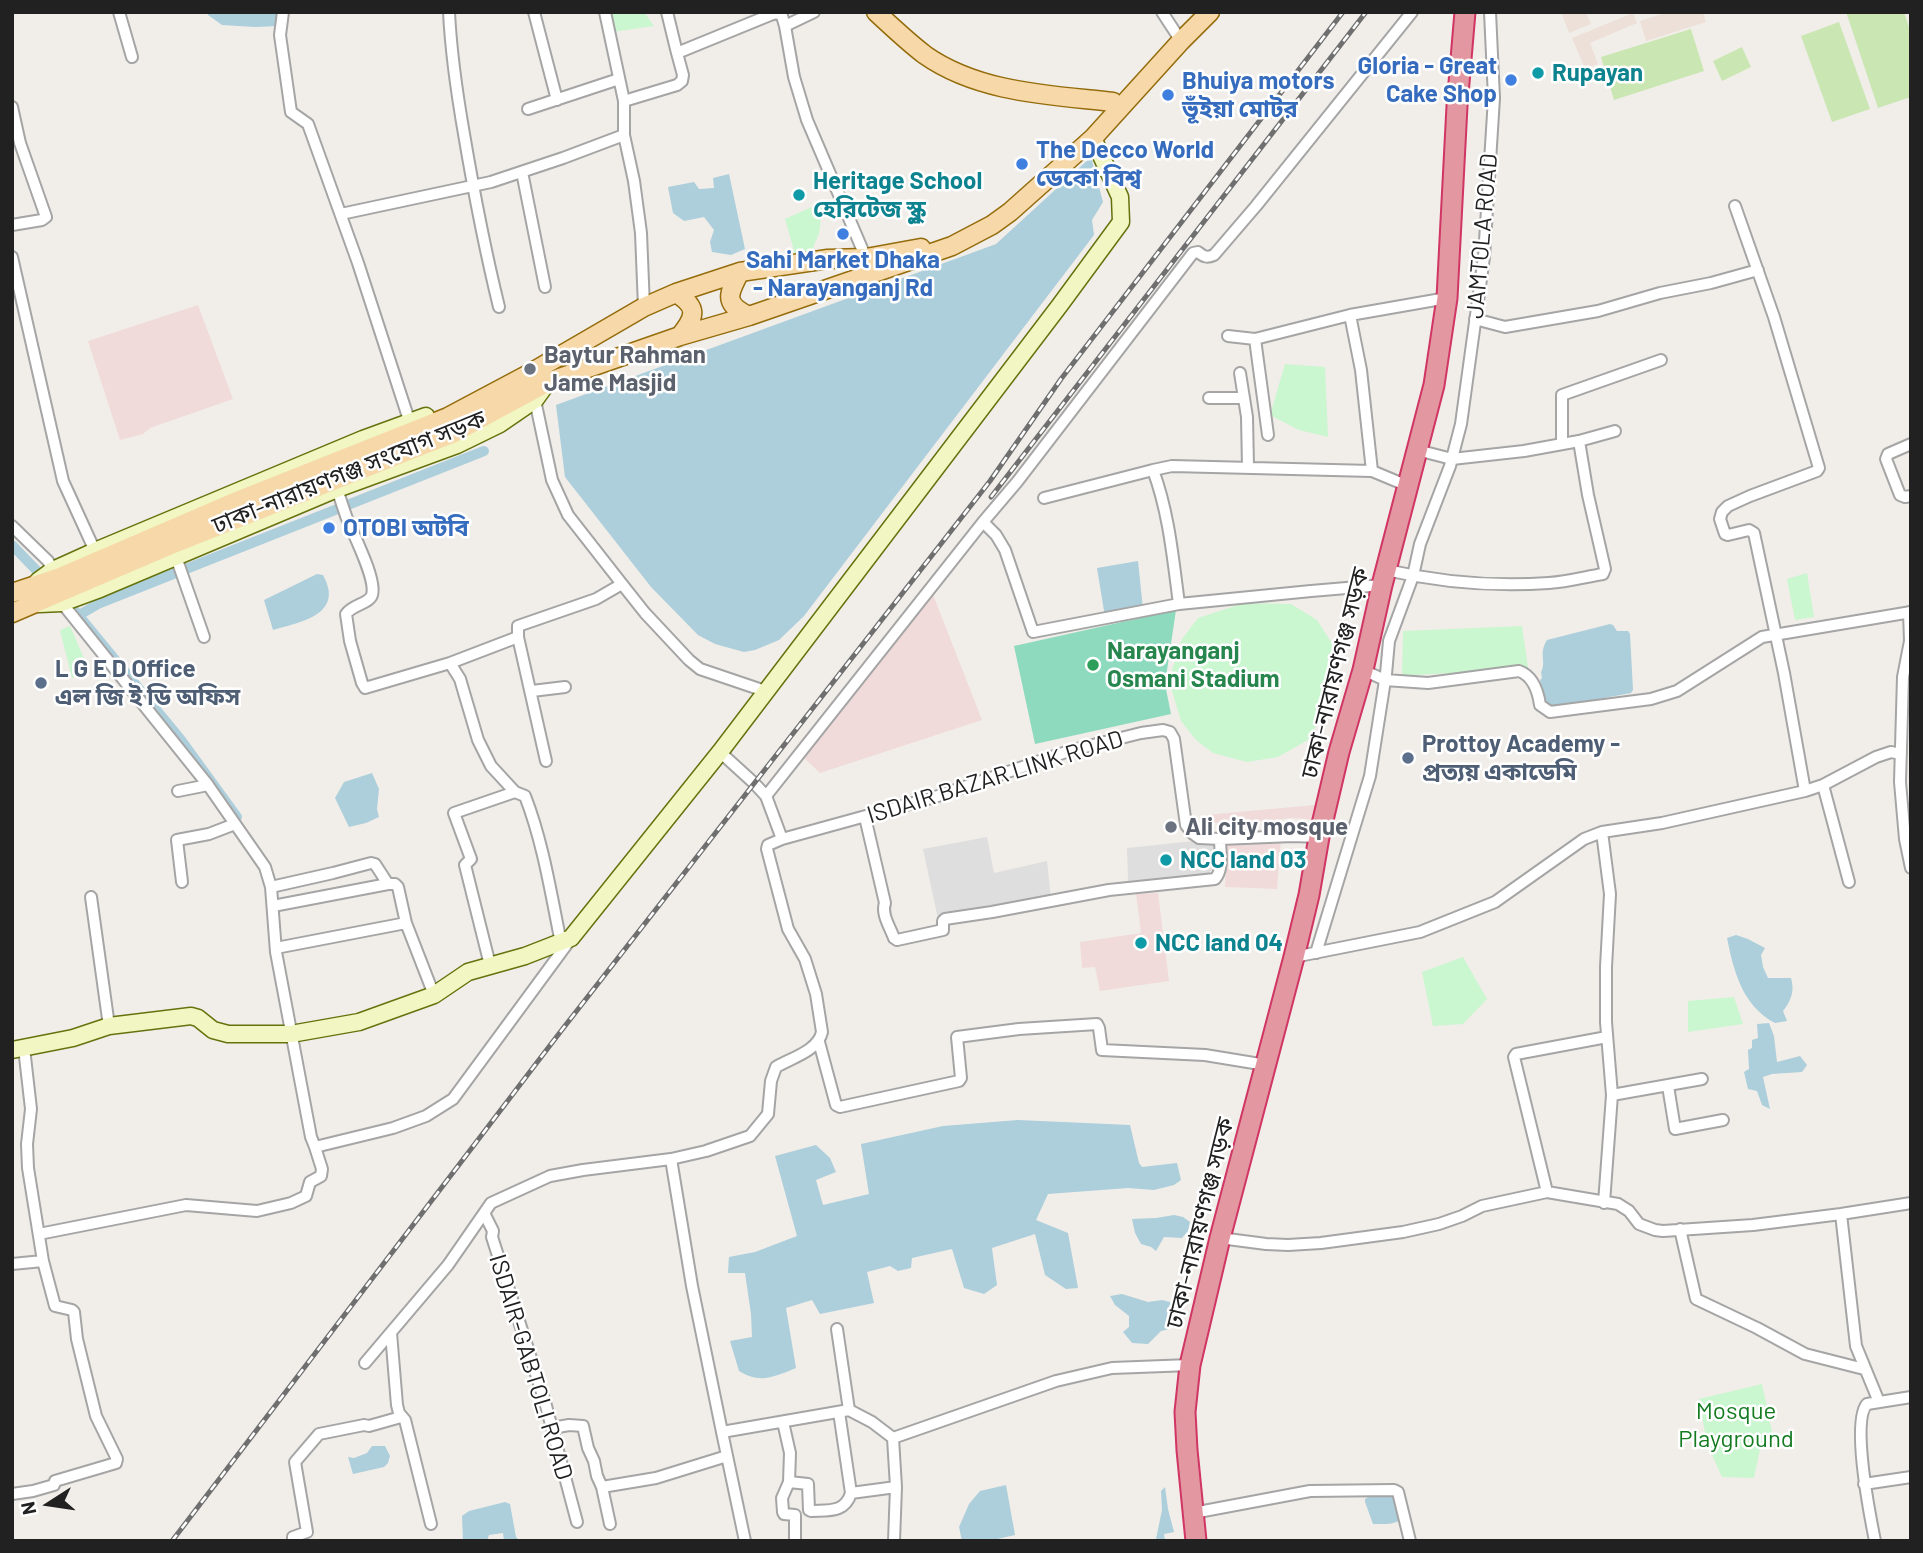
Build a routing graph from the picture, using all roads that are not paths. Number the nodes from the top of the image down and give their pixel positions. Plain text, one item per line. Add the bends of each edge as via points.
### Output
1 (119, 12) edge
2 (283, 12) edge
3 (449, 12) edge
4 (534, 12) edge
5 (605, 12) edge
6 (667, 12) edge
7 (814, 12) edge
8 (876, 12) edge
9 (1162, 12) edge
10 (1196, 12) edge
11 (1210, 12) edge
12 (1412, 12) edge
13 (1490, 12) edge
14 (777, 13) edge
15 (1466, 14) edge
16 (785, 26) junction
17 (1179, 38) junction
18 (677, 54) junction
19 (132, 57) dead end
20 (619, 79) junction
21 (556, 100) junction
22 (624, 100) junction
23 (1113, 102) junction
24 (12, 107) edge
25 (528, 109) dead end
26 (624, 135) junction
27 (1093, 138) junction
28 (16, 144) edge
29 (522, 172) junction
30 (472, 186) junction
31 (1735, 206) dead end
32 (341, 214) junction
33 (12, 225) edge
34 (12, 257) edge
35 (866, 258) junction
36 (1758, 270) junction
37 (740, 272) junction
38 (545, 287) dead end
39 (676, 293) junction
40 (1447, 298) junction
41 (499, 307) dead end
42 (644, 307) junction
43 (1350, 314) junction
44 (749, 316) junction
45 (1475, 319) junction
46 (680, 336) junction
47 (1228, 337) dead end
48 (1255, 339) junction
49 (1661, 360) dead end
50 (1240, 373) dead end
51 (548, 382) junction
52 (1209, 398) dead end
53 (1243, 398) junction
54 (482, 400) junction
55 (535, 400) junction
56 (410, 423) junction
57 (1615, 431) dead end
58 (1268, 435) dead end
59 (1579, 441) junction
60 (1562, 443) junction
61 (1911, 444) edge
62 (1417, 450) junction
63 (1452, 459) junction
64 (1248, 467) junction
65 (1153, 470) junction
66 (1372, 471) junction
67 (1408, 486) junction
68 (339, 494) junction
69 (1911, 496) edge
70 (1044, 498) dead end
71 (983, 522) junction
72 (12, 526) edge
73 (95, 551) junction
74 (177, 560) junction
75 (53, 570) junction
76 (1413, 576) junction
77 (1384, 578) junction
78 (622, 584) junction
79 (24, 595) edge
80 (62, 603) junction
81 (1179, 604) junction
82 (1910, 612) edge
83 (12, 613) edge
84 (1776, 633) junction
85 (204, 637) dead end
86 (518, 637) junction
87 (450, 663) junction
88 (1363, 670) junction
89 (1385, 680) junction
90 (565, 687) dead end
91 (531, 691) junction
92 (765, 691) junction
93 (720, 752) junction
94 (1900, 754) junction
95 (546, 761) dead end
96 (208, 785) junction
97 (1823, 785) junction
98 (178, 791) dead end
99 (1805, 791) junction
100 (515, 792) junction
101 (766, 796) junction
102 (865, 817) junction
103 (236, 824) junction
104 (1602, 832) junction
105 (1319, 837) junction
106 (1220, 838) junction
107 (782, 839) junction
108 (1911, 868) edge
109 (183, 882) dead end
110 (1849, 882) dead end
111 (388, 884) junction
112 (271, 887) junction
113 (91, 897) dead end
114 (273, 906) junction
115 (406, 923) junction
116 (567, 939) junction
117 (276, 948) junction
118 (1316, 953) junction
119 (1294, 957) junction
120 (490, 965) junction
121 (434, 995) junction
122 (109, 1026) junction
123 (291, 1034) junction
124 (1607, 1037) junction
125 (819, 1042) junction
126 (18, 1049) edge
127 (1266, 1065) junction
128 (1702, 1079) dead end
129 (1668, 1086) junction
130 (1612, 1096) junction
131 (1723, 1120) dead end
132 (315, 1147) junction
133 (671, 1159) junction
134 (1547, 1192) junction
135 (1604, 1203) junction
136 (1911, 1203) edge
137 (485, 1213) junction
138 (1841, 1214) junction
139 (1680, 1229) junction
140 (39, 1234) junction
141 (1220, 1238) junction
142 (43, 1261) junction
143 (12, 1264) edge
144 (837, 1329) dead end
145 (391, 1333) junction
146 (365, 1363) dead end
147 (1190, 1365) junction
148 (1864, 1369) junction
149 (1911, 1397) edge
150 (1879, 1402) junction
151 (844, 1411) junction
152 (401, 1417) junction
153 (783, 1423) junction
154 (552, 1428) junction
155 (722, 1432) junction
156 (893, 1438) junction
157 (727, 1455) junction
158 (1911, 1477) edge
159 (789, 1482) junction
160 (1864, 1484) junction
161 (602, 1487) junction
162 (896, 1487) junction
163 (851, 1493) junction
164 (12, 1494) edge
165 (1193, 1513) junction
166 (577, 1522) dead end
167 (431, 1524) dead end
168 (610, 1524) dead end
169 (290, 1539) edge
170 (745, 1541) edge
171 (795, 1541) edge
172 (894, 1541) edge
173 (1196, 1541) edge
174 (1410, 1541) edge
175 (1875, 1541) edge

1 - 19 street
2 - 32 street via 280,35 291,113 308,124
3 - 30 street
4 - 21 street
5 - 20 street
6 - 18 street
7 - 16 street
8 - 23 main road via 927,56 961,74 1039,94
9 - 17 street
10 - 17 main road, ঢাকা-নারায়ণগঞ্জ সংযোগ সড়ক
11 - 17 main road, ঢাকা-নারায়ণগঞ্জ সংযোগ সড়ক
12 - 71 street via 1214,255 1193,253
13 - 45 street, JAMTOLA ROAD via 1494,98 1484,257
14 - 16 street
14 - 18 street
15 - 40 highway, ঢাকা-নারায়ণগঞ্জ সড়ক
16 - 35 street via 807,120
17 - 23 main road, ঢাকা-নারায়ণগঞ্জ সংযোগ সড়ক
17 - 27 main road, ঢাকা-নারায়ণগঞ্জ সংযোগ সড়ক
18 - 22 street via 682,81
20 - 21 street
20 - 22 street
21 - 25 street
22 - 26 street
23 - 35 main road, ঢাকা-নারায়ণগঞ্জ সংযোগ সড়ক via 1030,183 977,222 925,246
24 - 28 street
26 - 29 street
26 - 42 street via 641,233
27 - 44 main road, ঢাকা-নারায়ণগঞ্জ সংযোগ সড়ক via 1010,212 974,235 929,255
27 - 92 street via 1120,197 1121,222
28 - 33 street via 46,217
29 - 30 street
29 - 38 street
30 - 32 street
30 - 41 street
31 - 36 street
32 - 56 street
34 - 73 street via 64,481
35 - 37 main road, ঢাকা-নারায়ণগঞ্জ সংযোগ সড়ক via 814,260
36 - 45 street via 1598,311 1518,325 1506,327
36 - 84 street via 1819,468 1728,506 1720,519 1725,534 1754,533
37 - 39 main road, ঢাকা-নারায়ণগঞ্জ সংযোগ সড়ক
37 - 44 main road via 730,299 737,311
39 - 42 main road, ঢাকা-নারায়ণগঞ্জ সংযোগ সড়ক
39 - 46 main road via 693,310 691,322
40 - 43 street
40 - 62 highway, ঢাকা-নারায়ণগঞ্জ সড়ক via 1434,385
42 - 54 main road, ঢাকা-নারায়ণগঞ্জ সংযোগ সড়ক
43 - 48 street
43 - 66 street
44 - 46 main road, ঢাকা-নারায়ণগঞ্জ সংযোগ সড়ক
45 - 63 street, JAMTOLA ROAD
46 - 51 main road, ঢাকা-নারায়ণগঞ্জ সংযোগ সড়ক
47 - 48 street
48 - 58 street
49 - 60 street via 1562,395
50 - 53 street
51 - 55 street
51 - 79 main road, ঢাকা-নারায়ণগঞ্জ সংযোগ সড়ক via 452,434 184,540
52 - 53 street
53 - 64 street
54 - 56 street via 462,402
54 - 79 main road, ঢাকা-নারায়ণগঞ্জ সংযোগ সড়ক
55 - 68 street via 457,445
55 - 78 street via 552,480 568,514
56 - 73 street
57 - 59 street
59 - 60 street
59 - 76 street via 1603,574 1514,585
60 - 63 street
61 - 69 street via 1886,458 1900,495
62 - 63 street
62 - 67 highway, ঢাকা-নারায়ণগঞ্জ সড়ক
63 - 76 street, JAMTOLA ROAD
64 - 65 street
64 - 66 street
65 - 70 street
65 - 81 street via 1170,538
66 - 67 street
67 - 77 highway, ঢাকা-নারায়ণগঞ্জ সড়ক
68 - 74 street
68 - 87 street via 372,586 369,600 346,614 365,688
71 - 81 street via 1005,550 1033,632
71 - 101 street
72 - 75 street
73 - 75 street
74 - 80 street
74 - 85 street
75 - 79 street
76 - 77 street
76 - 89 street, JAMTOLA ROAD via 1389,641
77 - 81 street
77 - 88 highway, ঢাকা-নারায়ণগঞ্জ সড়ক
78 - 86 street via 596,599 520,625
78 - 92 street via 700,669
79 - 80 street
79 - 83 main road, ঢাকা-নারায়ণগঞ্জ সংযোগ সড়ক
80 - 96 street
82 - 84 street
82 - 94 street
84 - 89 street via 1762,636 1677,691 1651,699 1550,712 1540,705 1531,679 1519,671 1428,683
84 - 99 street
86 - 87 street
86 - 91 street
87 - 100 street via 491,766
88 - 89 street
88 - 105 highway, ঢাকা-নারায়ণগঞ্জ সড়ক
89 - 118 street, JAMTOLA ROAD via 1370,776
90 - 91 street
91 - 95 street
92 - 93 street
93 - 101 street
93 - 116 street
94 - 97 street via 1876,757
94 - 108 street
96 - 98 street
96 - 103 street
97 - 99 street
97 - 110 street
99 - 104 street
100 - 116 street via 525,796 529,806
100 - 120 street via 454,813 471,859 465,864
101 - 107 street
102 - 106 street, ISDAIR BAZAR LINK ROAD via 1069,751 1163,730 1174,739 1186,825 1199,838
102 - 106 street via 886,918 897,940 943,930 945,919 1109,890 1215,879 1220,869
102 - 107 street, ISDAIR BAZAR LINK ROAD
103 - 109 street via 177,839
103 - 112 street via 265,867
104 - 118 street via 1584,839 1495,902 1420,932
104 - 124 street via 1609,894
105 - 106 street, ISDAIR BAZAR LINK ROAD
105 - 119 highway, ঢাকা-নারায়ণগঞ্জ সড়ক
107 - 125 street via 767,849 788,929 804,956 816,994 822,1031
111 - 112 street via 371,863
111 - 114 street
111 - 115 street via 398,887
112 - 114 street
113 - 122 street
114 - 117 street
115 - 117 street
115 - 121 street
116 - 120 street
116 - 132 street via 453,1100 393,1128
117 - 123 street
118 - 119 street
119 - 127 highway, ঢাকা-নারায়ণগঞ্জ সড়ক
120 - 121 street via 468,972
121 - 123 street via 359,1022
122 - 123 street via 191,1016 228,1034
122 - 126 street
123 - 132 street
124 - 130 street
124 - 134 street via 1514,1057
125 - 127 street via 840,1107 959,1081 957,1038 1019,1029 1097,1024 1102,1049 1205,1055
125 - 133 street via 776,1068 768,1114 750,1136
126 - 140 street via 31,1109 28,1168
127 - 141 highway, ঢাকা-নারায়ণগঞ্জ সড়ক
128 - 129 street
129 - 130 street
129 - 131 street via 1675,1129
130 - 135 street
132 - 140 street via 321,1176 310,1182 306,1196 291,1203 257,1211 186,1205
133 - 137 street via 550,1177 491,1203
133 - 155 street
134 - 135 street
134 - 141 street via 1482,1206 1439,1224 1403,1232 1288,1245
135 - 139 street via 1624,1207 1647,1228
136 - 138 street
137 - 145 street
137 - 154 street, ISDAIR-GABTOLI ROAD
138 - 139 street
138 - 148 street via 1856,1346
139 - 148 street via 1696,1299 1805,1354
140 - 142 street
141 - 147 highway, ঢাকা-নারায়ণগঞ্জ সড়ক
142 - 143 street
142 - 164 street via 55,1306 74,1312 96,1416 116,1463
144 - 151 street
145 - 146 street
145 - 152 street
147 - 156 street via 1112,1368 1056,1381
147 - 165 highway, ঢাকা-নারায়ণগঞ্জ সড়ক via 1185,1412
148 - 150 street
149 - 150 street
150 - 160 street via 1863,1408
151 - 153 street
151 - 156 street via 872,1422
151 - 163 street
152 - 167 street
152 - 169 street via 316,1436 295,1462 307,1532
153 - 155 street
153 - 159 street via 790,1453
154 - 161 street via 583,1426
154 - 166 street, ISDAIR-GABTOLI ROAD
155 - 157 street
156 - 162 street
157 - 161 street, ISDAIR-GABTOLI ROAD via 656,1478
157 - 170 street
158 - 160 street
159 - 163 street via 808,1484 811,1511 840,1507
159 - 171 street via 782,1498 783,1512 796,1516
160 - 175 street
161 - 168 street
162 - 163 street
162 - 172 street
165 - 173 highway, ঢাকা-নারায়ণগঞ্জ সড়ক
165 - 174 street via 1310,1492 1394,1490

